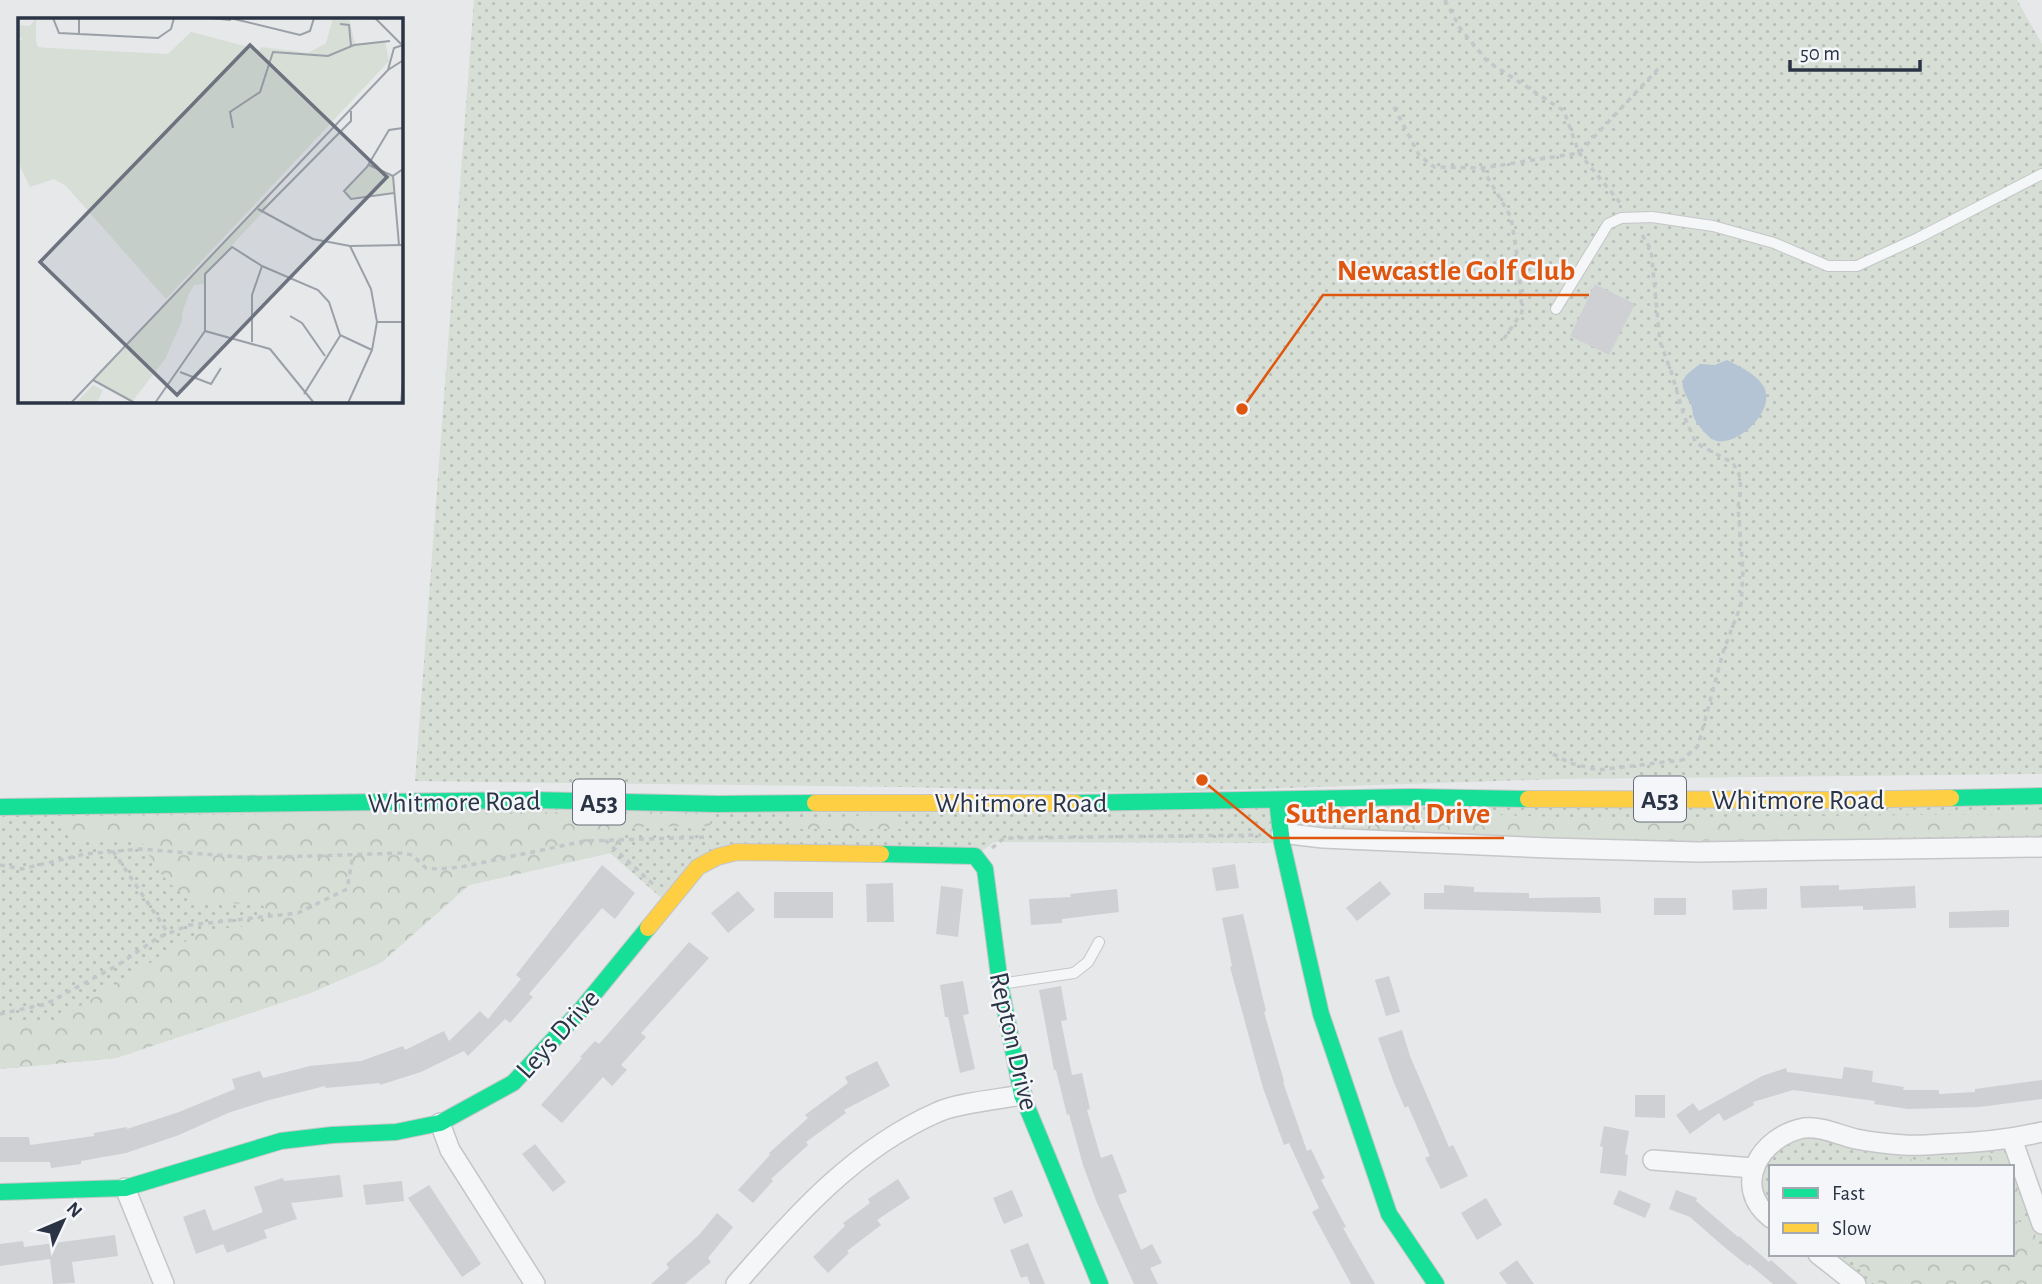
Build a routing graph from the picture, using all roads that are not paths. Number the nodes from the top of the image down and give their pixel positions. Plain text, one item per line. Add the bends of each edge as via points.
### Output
1 (2042, 174) edge
2 (1556, 309) dead end
3 (2042, 796) edge
4 (1277, 800) junction
5 (0, 807) edge
6 (1281, 833) junction
7 (2042, 847) edge
8 (981, 864) joint
9 (1099, 942) dead end
10 (1000, 984) junction
11 (1022, 1095) junction
12 (440, 1123) junction
13 (2042, 1132) edge
14 (2012, 1139) junction
15 (1653, 1160) dead end
16 (1753, 1168) junction
17 (125, 1188) junction
18 (0, 1192) edge
19 (1769, 1216) edge
20 (2042, 1224) edge
21 (1821, 1256) edge
22 (164, 1284) edge
23 (535, 1284) edge
24 (736, 1284) edge
25 (1100, 1284) edge
26 (1436, 1284) edge
27 (1856, 1284) edge

1 - 2 lane via 1857,266 1828,266 1774,243 1713,226 1621,218 1608,224
3 - 4 main road, Whitmore Road / A53
4 - 5 main road, Whitmore Road / A53 via 718,804 531,800
4 - 6 main road
6 - 7 street, Whitmore Road via 1698,852
6 - 26 main road via 1321,1014 1380,1189 1389,1214
8 - 10 main road, Repton Drive
8 - 12 main road, Leys Drive via 975,856 736,852 717,857 698,867 580,1011 513,1083
9 - 10 lane via 1088,962 1074,973
10 - 11 main road, Repton Drive
11 - 24 street via 940,1110 886,1141 836,1177
11 - 25 main road, Repton Drive
12 - 17 main road, Leys Drive via 396,1132 281,1141
12 - 23 street via 450,1150
13 - 14 street
14 - 16 street via 1907,1146 1808,1128 1774,1139
14 - 20 street
15 - 16 street
16 - 19 street via 1755,1197
17 - 18 main road, Leys Drive
17 - 22 street
21 - 27 street

